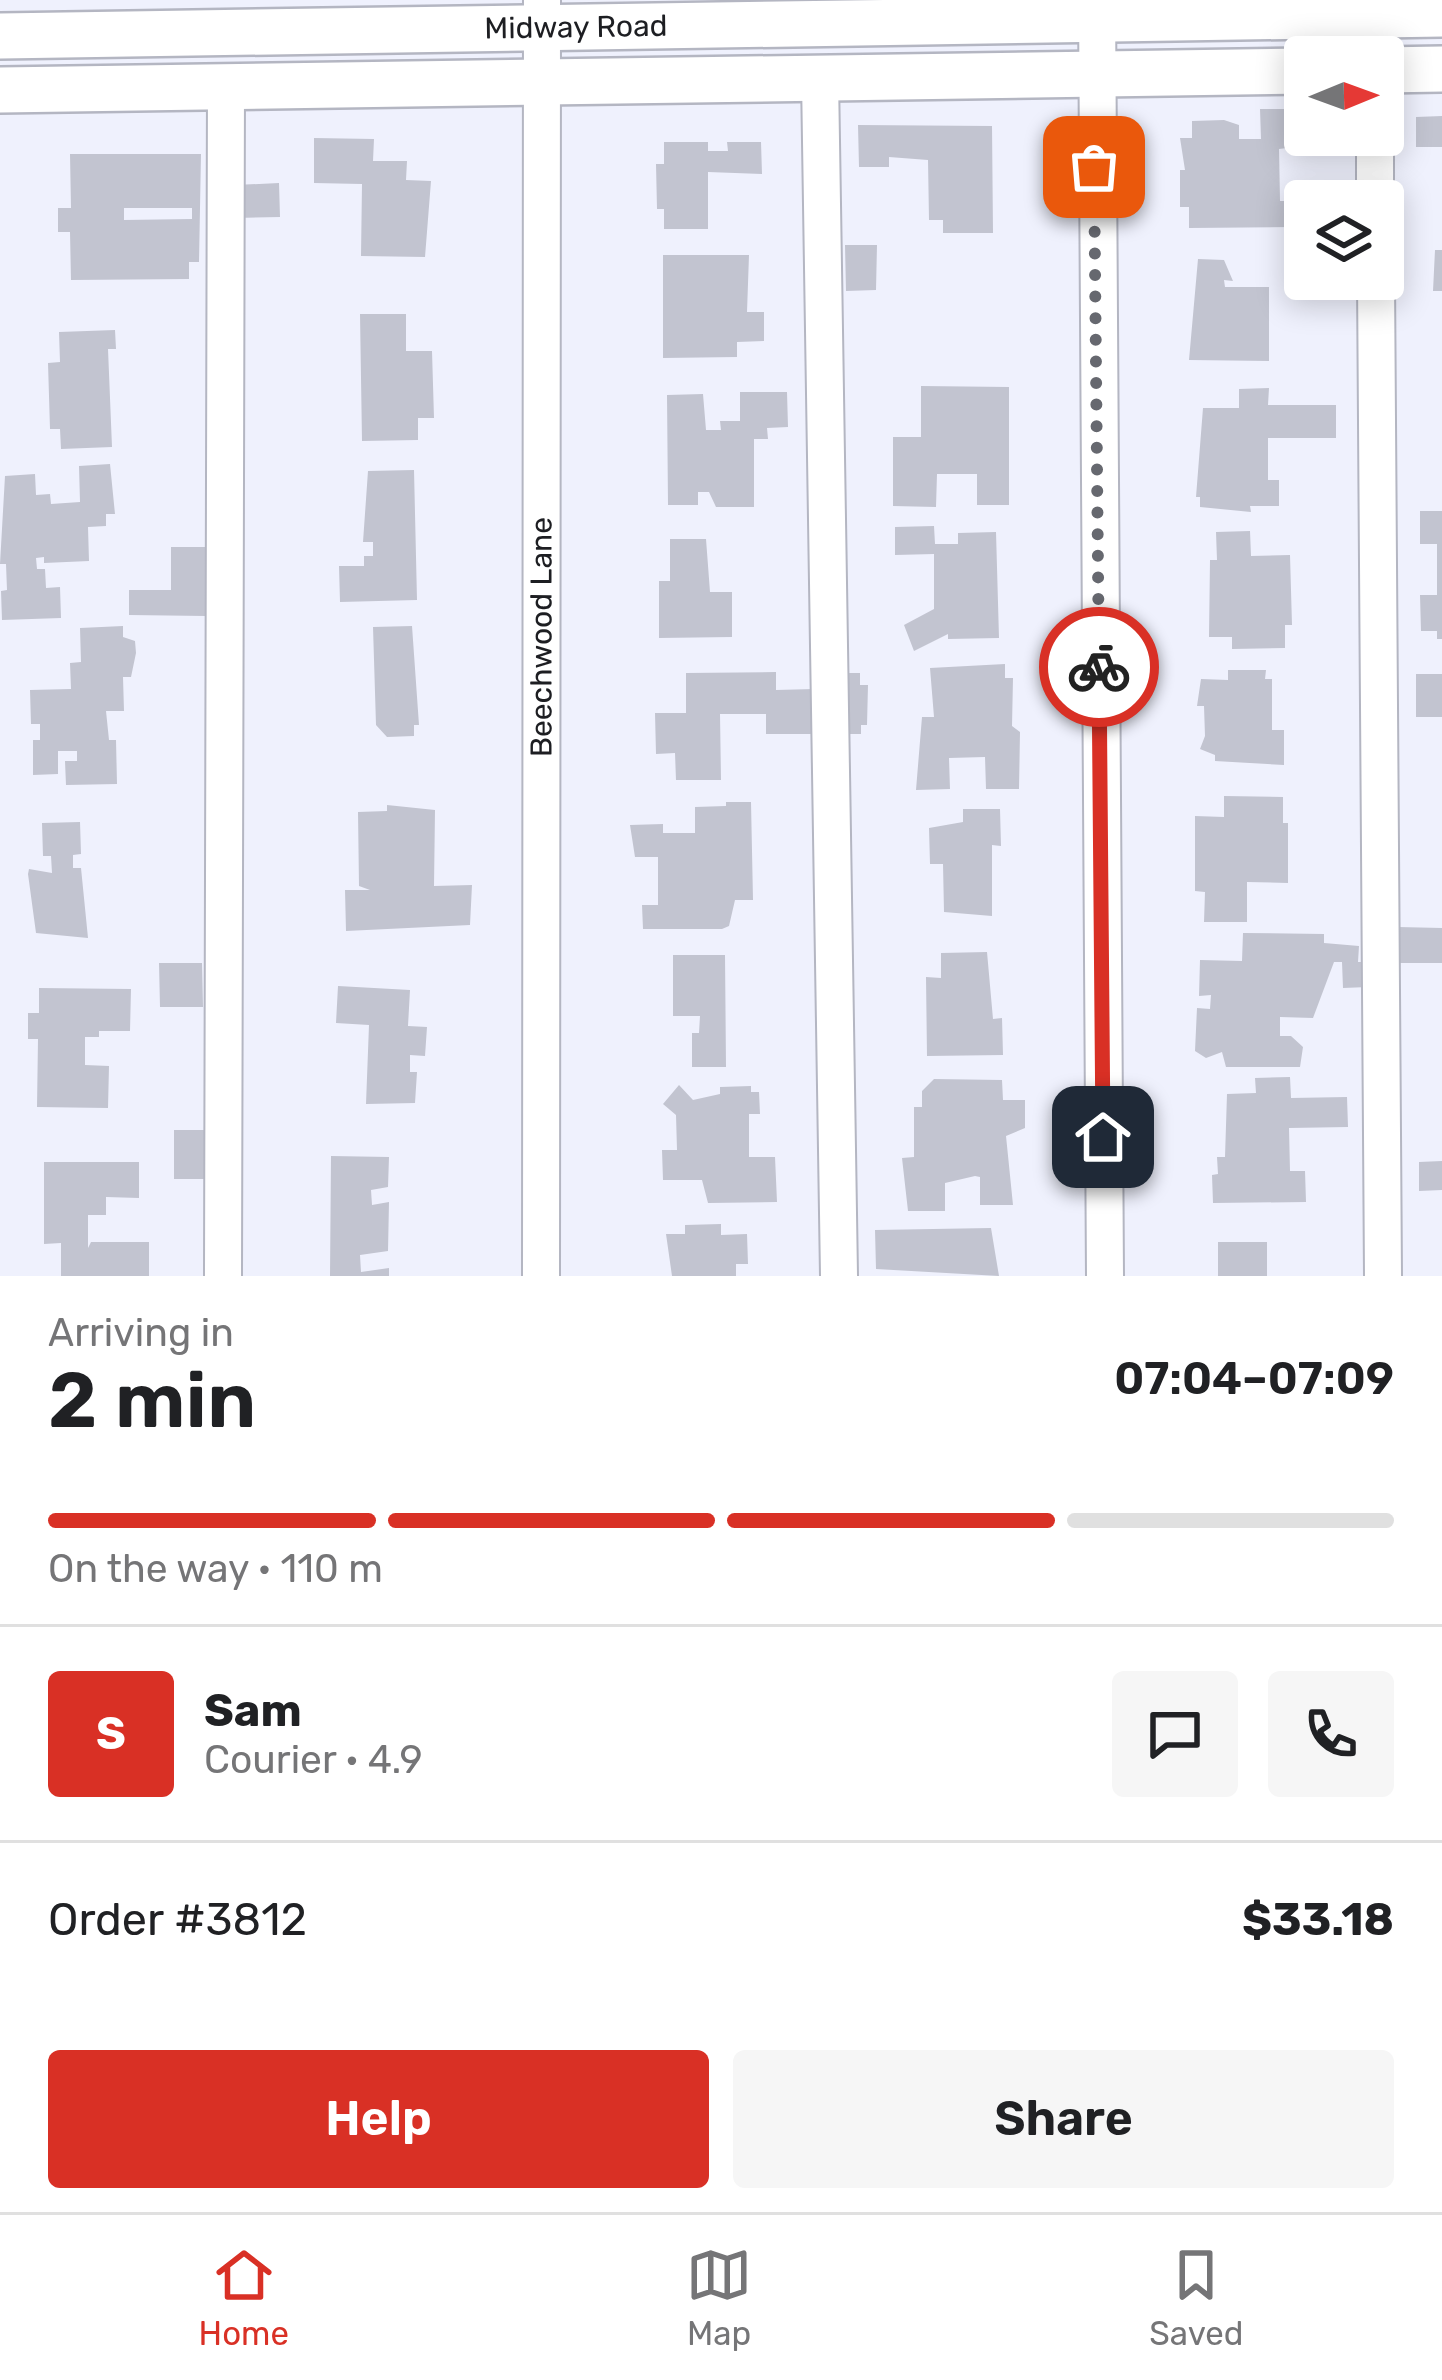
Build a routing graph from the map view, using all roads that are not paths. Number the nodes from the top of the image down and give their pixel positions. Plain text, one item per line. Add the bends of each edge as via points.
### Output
1 (1372, 7) edge
2 (1097, 8) edge
3 (822, 12) edge
4 (1442, 14) edge
5 (542, 16) edge
6 (232, 17) edge
7 (0, 36) edge
8 (1442, 69) edge
9 (1404, 70) edge
10 (1284, 71) edge
11 (1093, 74) junction
12 (820, 78) junction
13 (542, 82) junction
14 (226, 86) junction
15 (0, 90) edge
16 (1376, 300) edge
17 (223, 1276) edge
18 (541, 1276) edge
19 (839, 1276) edge
20 (1105, 1276) edge
21 (1382, 1276) edge

1 - 2 main road, Midway Road
1 - 4 main road, Midway Road
2 - 3 main road, Midway Road
2 - 11 street
3 - 5 main road, Midway Road
5 - 6 main road, Midway Road
5 - 13 street, Beechwood Lane
6 - 7 main road, Midway Road
8 - 9 main road
10 - 11 main road, Midway Road
11 - 12 main road, Midway Road
11 - 20 street
12 - 13 main road, Midway Road
12 - 19 street
13 - 14 main road, Midway Road
13 - 18 street, Beechwood Lane
14 - 15 main road, Midway Road
14 - 17 street
16 - 21 street

